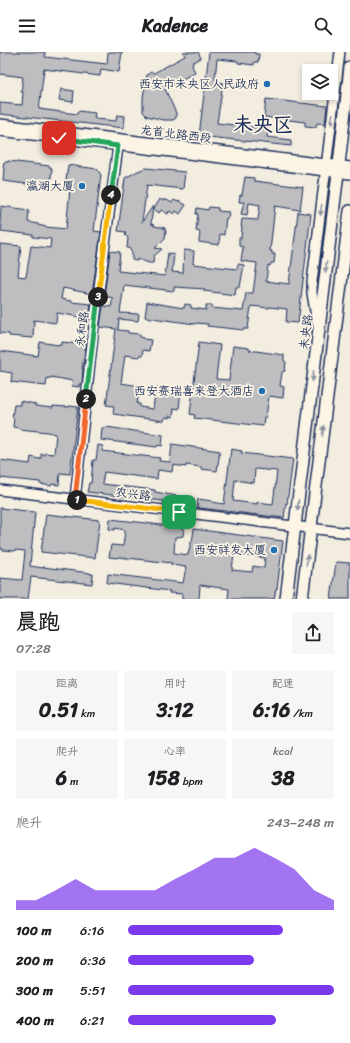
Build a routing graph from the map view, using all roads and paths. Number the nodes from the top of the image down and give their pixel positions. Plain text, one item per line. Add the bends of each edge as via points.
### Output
1 (340, 52) edge
2 (350, 67) edge
3 (0, 124) edge
4 (0, 131) edge
5 (118, 142) junction
6 (326, 168) junction
7 (342, 169) edge
8 (350, 174) edge
9 (350, 211) edge
10 (318, 337) junction
11 (0, 490) edge
12 (75, 499) junction
13 (296, 527) junction
14 (310, 529) junction
15 (350, 533) edge
16 (286, 599) edge
17 (302, 599) edge

1 -> 6 street
2 - 7 main road, 未央路
3 - 5 street, 龙首北路西段
4 - 5 street, 龙首北路西段
5 - 6 street, 龙首北路西段
5 - 12 street, 永和路
6 - 7 street, 龙首北路西段
6 -> 10 street via 312,282
7 - 8 street, 龙首北路西段
7 -> 10 main road, 未央路
14 -> 9 main road
10 -> 13 main road, 未央路
11 - 12 street, 农兴路
12 - 13 street, 农兴路
13 - 14 street, 农兴路
13 - 16 main road, 未央路
14 - 15 street, 农兴路
17 -> 14 main road

